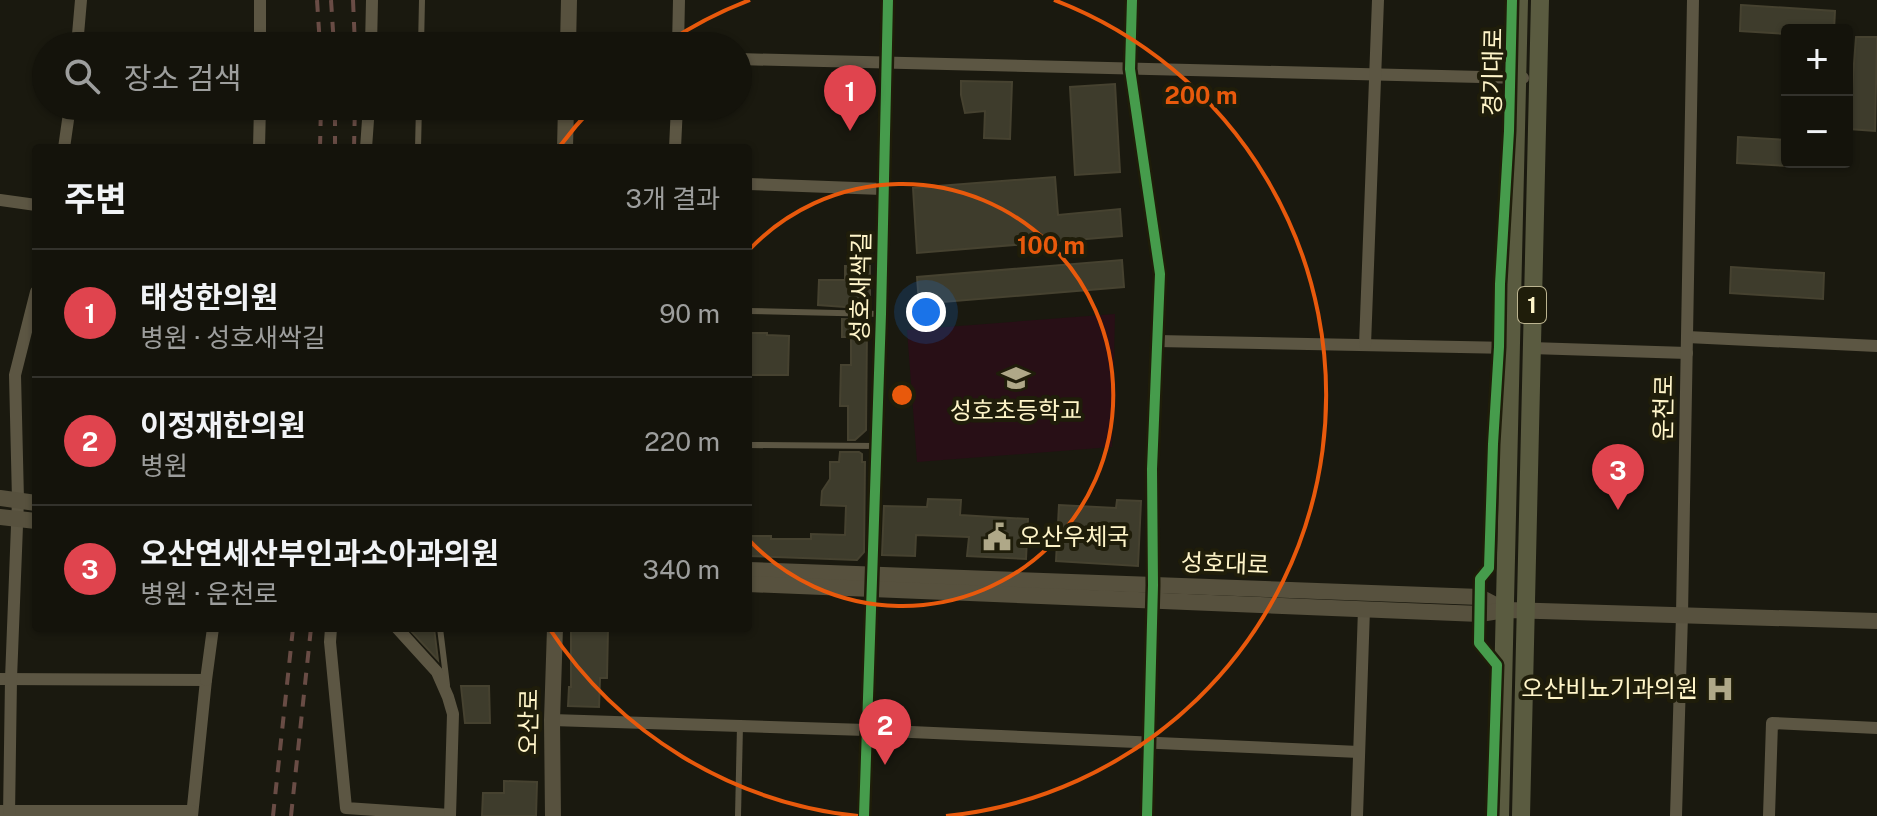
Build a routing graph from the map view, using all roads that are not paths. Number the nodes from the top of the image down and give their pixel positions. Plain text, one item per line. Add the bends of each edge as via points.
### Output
1 (81, 0) edge
2 (260, 0) edge
3 (372, 0) edge
4 (422, 0) edge
5 (569, 0) edge
6 (679, 0) edge
7 (888, 0) edge
8 (1132, 0) edge
9 (1378, 0) edge
10 (1519, 0) edge
11 (1540, 0) edge
12 (1693, 0) edge
13 (78, 32) edge
14 (260, 32) edge
15 (371, 32) edge
16 (421, 32) edge
17 (568, 32) edge
18 (678, 32) edge
19 (752, 59) edge
20 (886, 63) junction
21 (1130, 69) junction
22 (1375, 75) junction
23 (1517, 78) junction
24 (1538, 78) junction
25 (68, 120) edge
26 (260, 120) edge
27 (368, 120) edge
28 (419, 120) edge
29 (566, 120) edge
30 (676, 120) edge
31 (65, 144) edge
32 (259, 144) edge
33 (366, 144) edge
34 (418, 144) edge
35 (565, 144) edge
36 (675, 144) edge
37 (752, 184) edge
38 (882, 189) junction
39 (0, 200) edge
40 (32, 204) edge
41 (32, 308) edge
42 (752, 311) edge
43 (881, 314) junction
44 (1687, 337) junction
45 (1157, 341) junction
46 (1365, 345) junction
47 (1877, 346) edge
48 (1511, 348) junction
49 (1531, 348) junction
50 (1687, 353) junction
51 (752, 445) edge
52 (876, 446) junction
53 (0, 498) edge
54 (18, 500) junction
55 (32, 502) edge
56 (0, 517) edge
57 (18, 519) junction
58 (32, 521) edge
59 (752, 570) edge
60 (871, 582) junction
61 (752, 584) edge
62 (1153, 593) junction
63 (1364, 609) junction
64 (1505, 610) junction
65 (1525, 611) junction
66 (1682, 615) junction
67 (1877, 621) edge
68 (212, 632) edge
69 (331, 632) edge
70 (401, 632) edge
71 (440, 632) edge
72 (555, 632) edge
73 (6, 679) edge
74 (206, 680) junction
75 (448, 697) junction
76 (552, 720) junction
77 (740, 726) junction
78 (1877, 728) edge
79 (866, 730) junction
80 (1150, 744) junction
81 (1359, 752) junction
82 (6, 813) edge
83 (192, 814) edge
84 (450, 816) edge
85 (553, 816) edge
86 (738, 816) edge
87 (864, 816) edge
88 (1147, 816) edge
89 (1357, 816) edge
90 (1500, 816) edge
91 (1521, 816) edge
92 (1676, 816) edge
93 (1769, 816) edge

1 - 13 street
2 - 14 street
3 - 15 street
4 - 16 lane
5 - 17 main road
6 - 18 street
7 - 20 street, 성호새싹길
8 - 21 street
9 - 22 street
10 - 23 main road, 경기대로 / 1
11 - 24 main road, 경기대로 / 1
12 - 44 street, 운천로
19 - 20 street
20 - 21 street
20 - 38 street, 성호새싹길
21 - 22 street
21 - 45 street via 1160,274
22 - 23 street
22 - 46 street
23 - 24 street
23 - 48 main road, 경기대로 / 1
24 - 49 main road, 경기대로 / 1
25 - 31 street
26 - 32 street
27 - 33 street
28 - 34 lane
29 - 35 main road
30 - 36 street
37 - 38 street
38 - 43 street, 성호새싹길
39 - 40 street
41 - 54 street via 15,375
42 - 43 lane
43 - 52 street, 성호새싹길
44 - 47 street
44 - 50 street, 운천로
45 - 46 street
45 - 62 street
46 - 48 street
48 - 64 main road, 경기대로 / 1
49 - 50 street
49 - 65 main road, 경기대로 / 1
50 - 66 street, 운천로
51 - 52 lane
52 - 60 street, 성호새싹길
53 - 54 main road
54 - 55 main road
54 - 57 street
56 - 57 main road
57 - 58 main road
57 - 73 street
59 - 60 main road, 성호대로
60 - 61 main road, 성호대로
60 - 62 main road, 성호대로
60 - 79 street, 성호새싹길
62 - 63 main road, 성호대로
62 - 64 main road, 성호대로 via 1480,597
62 - 80 street
63 - 64 main road, 성호대로 via 1480,614
63 - 81 street
64 - 65 main road, 성호대로
64 - 90 main road, 경기대로 / 1
65 - 66 main road, 성호대로
65 - 91 main road, 경기대로 / 1
66 - 67 main road, 성호대로
66 - 92 street, 운천로
68 - 74 street
69 - 84 street via 346,808
70 - 75 street via 437,672
71 - 75 lane
72 - 76 main road, 오산로
73 - 74 street
73 - 82 street
74 - 83 street
75 - 84 street via 453,714
76 - 77 street
76 - 85 main road, 오산로
77 - 79 street
77 - 86 lane
78 - 93 street via 1772,723
79 - 80 street
79 - 87 street, 성호새싹길
80 - 81 street
80 - 88 street
81 - 89 street
82 - 83 street

